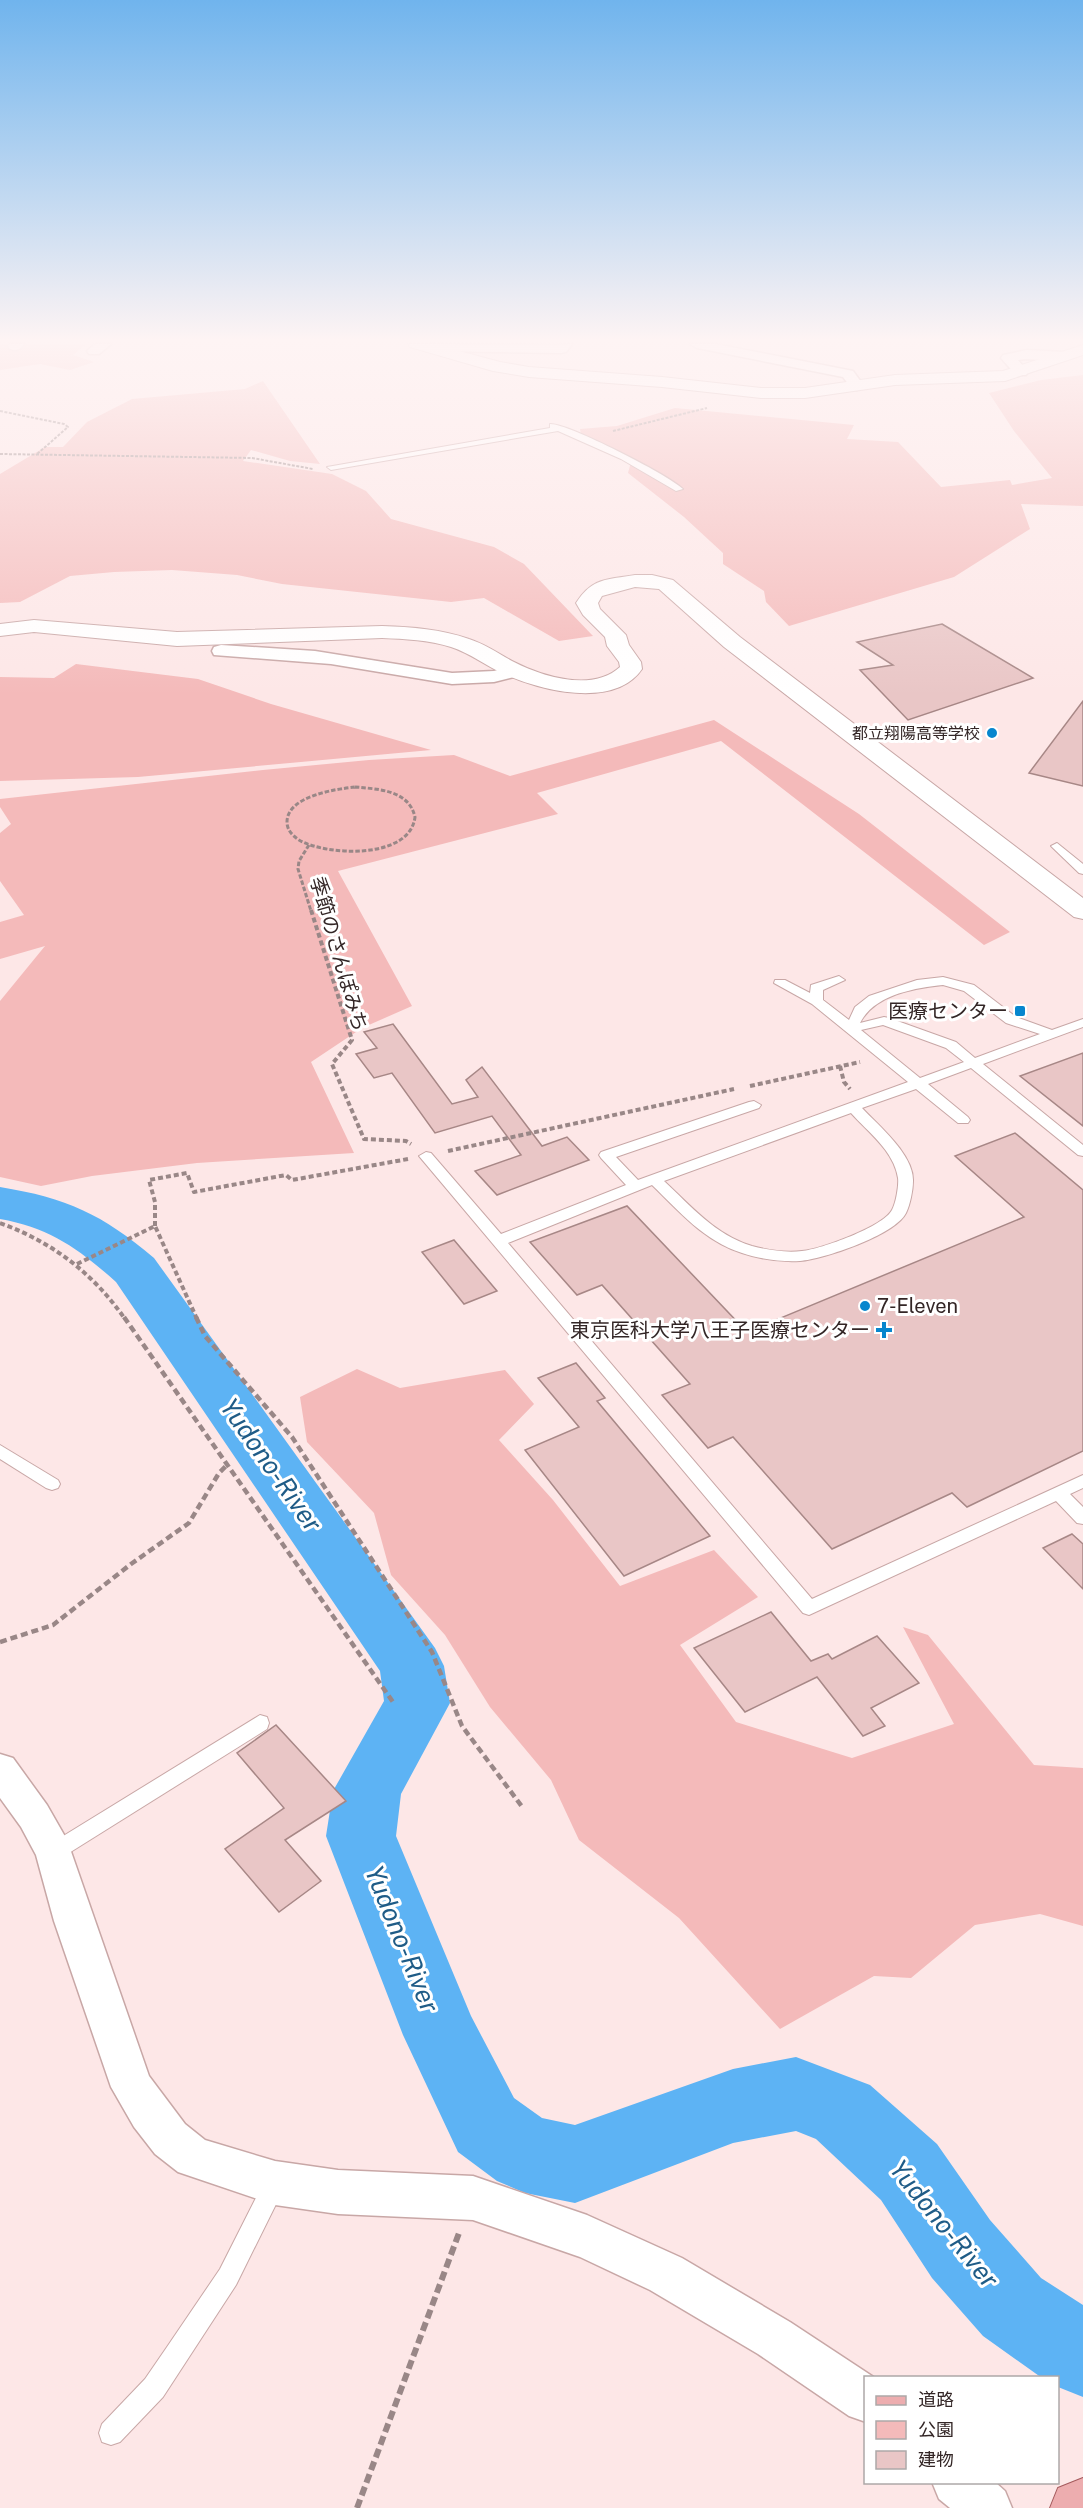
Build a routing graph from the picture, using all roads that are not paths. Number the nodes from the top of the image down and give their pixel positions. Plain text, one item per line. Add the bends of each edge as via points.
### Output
1 (365, 461) edge
2 (631, 461) edge
3 (331, 467) road end
4 (679, 489) dead end
5 (0, 630) edge
6 (251, 645) junction
7 (216, 654) dead end
8 (515, 671) junction
9 (1057, 846) dead end
10 (1083, 870) edge
11 (1083, 911) edge
12 (839, 980) dead end
13 (780, 983) dead end
14 (817, 1001) junction
15 (1083, 1023) edge
16 (851, 1029) junction
17 (1052, 1034) junction
18 (973, 1063) junction
19 (916, 1082) junction
20 (854, 1101) junction
21 (754, 1105) dead end
22 (963, 1120) dead end
23 (1083, 1152) edge
24 (426, 1156) road end
25 (654, 1179) junction
26 (636, 1186) junction
27 (498, 1242) junction
28 (0, 1451) edge
29 (1083, 1481) edge
30 (52, 1484) dead end
31 (1058, 1493) junction
32 (1083, 1518) edge
33 (260, 1723) dead end
34 (0, 1769) edge
35 (54, 1852) junction
36 (275, 2183) junction
37 (864, 2398) edge
38 (111, 2433) dead end
39 (958, 2484) edge
40 (1083, 2506) edge
41 (988, 2508) edge
42 (1078, 2508) edge

1 - 3 lane
2 - 4 lane
5 - 6 street via 34,626
6 - 7 street
6 - 8 street via 452,679 490,678
6 - 8 street via 382,632 414,633 460,643
8 - 11 street via 540,680 592,687 626,677 630,662 615,635 590,610 588,598 594,592 622,583 666,584 732,642
9 - 10 lane
12 - 14 lane via 816,988
13 - 14 lane
14 - 16 lane
15 - 17 lane
16 - 17 lane via 860,1010 874,999 922,983 943,981 969,988 1011,1020
16 - 18 lane via 884,1021 951,1045
16 - 19 lane
17 - 18 lane
18 - 19 lane
18 - 23 lane
19 - 20 lane
19 - 22 lane
20 - 25 lane
20 - 25 lane via 897,1154 906,1180 899,1212 885,1225 834,1248 801,1256 745,1249 712,1234
21 - 26 lane via 606,1155
24 - 27 lane
25 - 26 lane
26 - 27 lane
27 - 31 lane via 808,1608
28 - 30 lane
29 - 31 lane
31 - 32 lane
33 - 35 lane
34 - 35 street
35 - 36 street via 132,2087 149,2114 170,2139 193,2157
36 - 37 street via 338,2192 473,2198 587,2238 666,2274
36 - 38 lane via 228,2277 154,2388
39 - 41 street
40 - 42 main road

